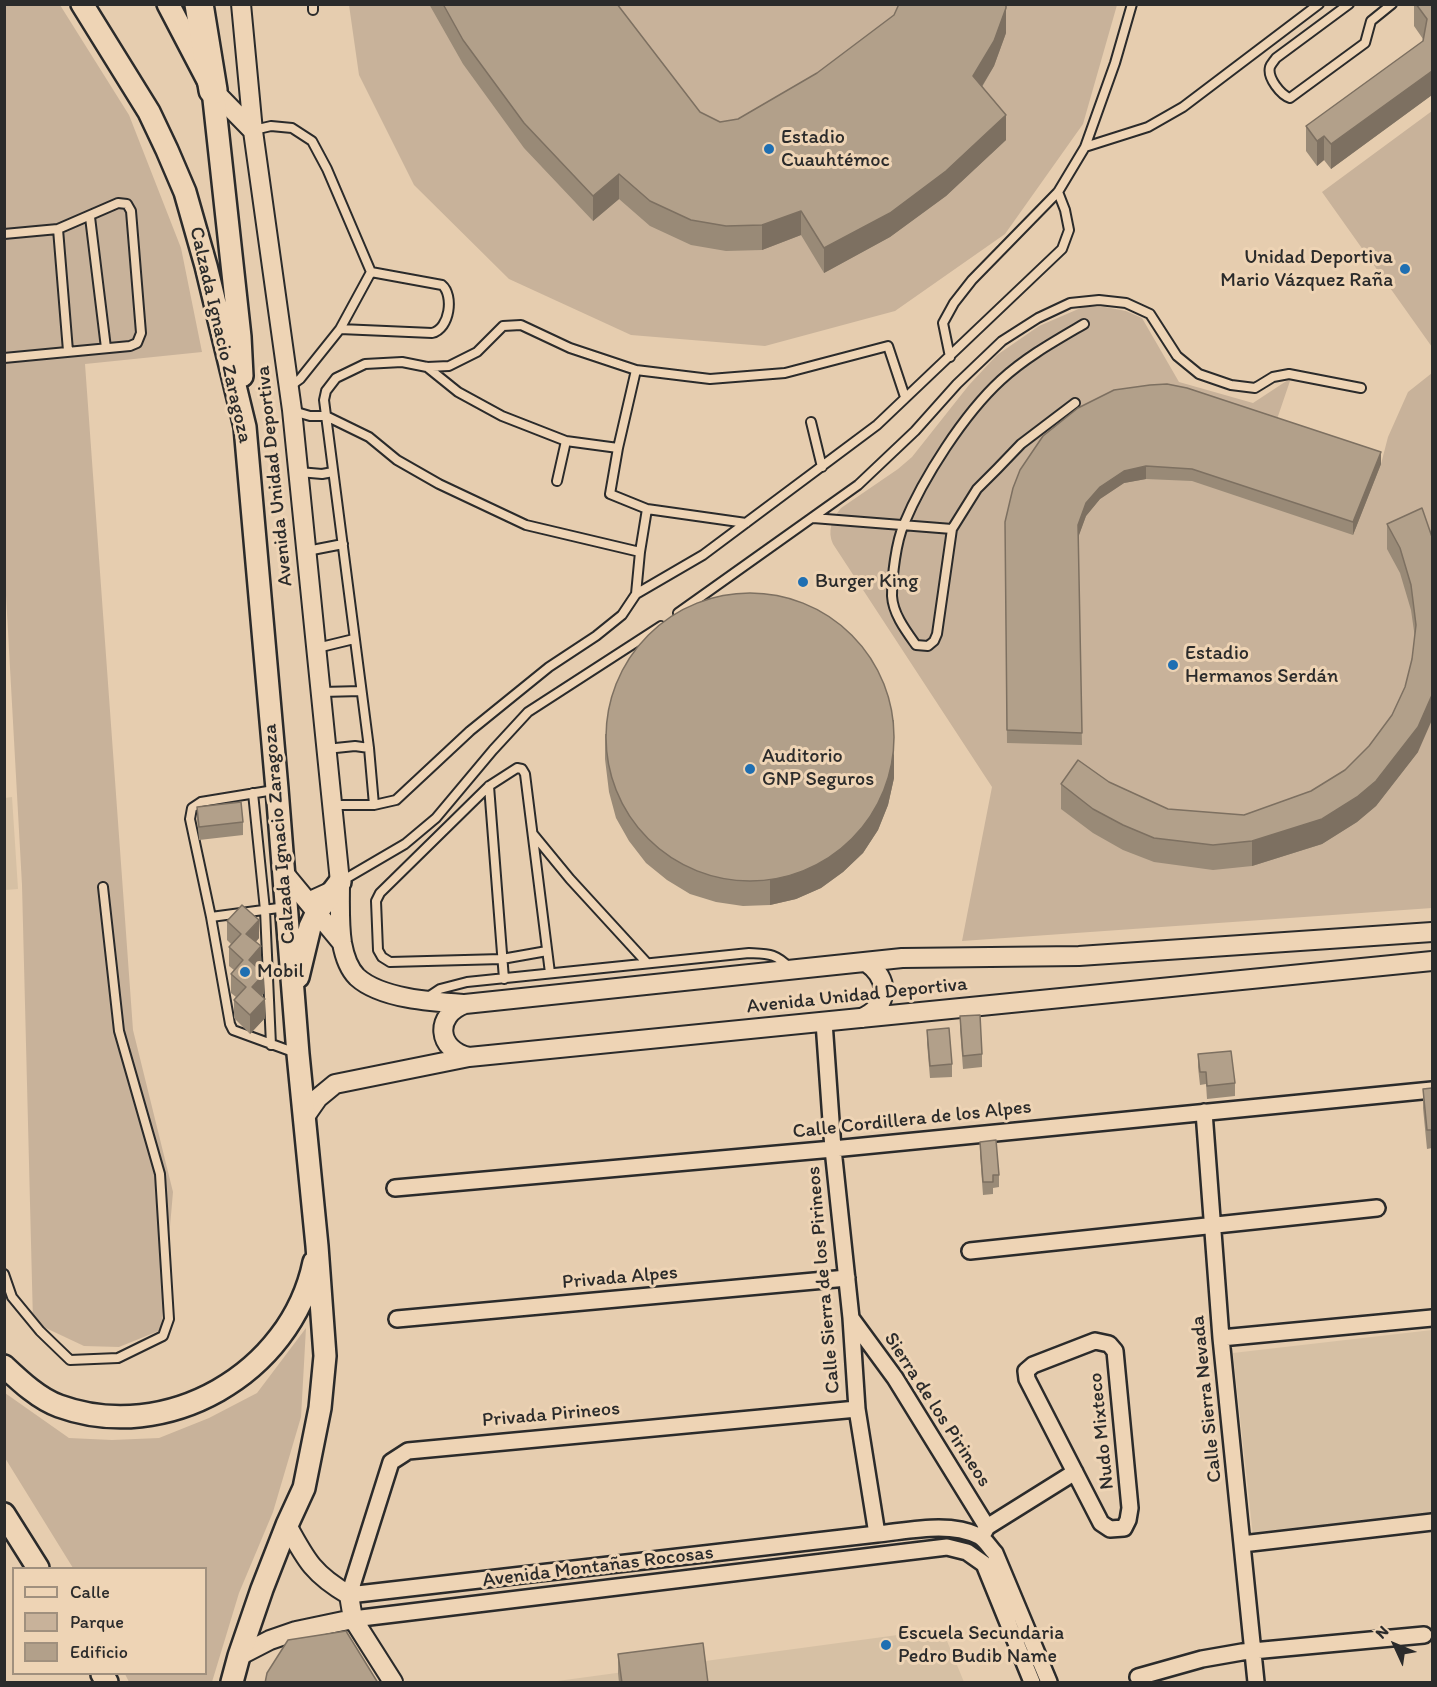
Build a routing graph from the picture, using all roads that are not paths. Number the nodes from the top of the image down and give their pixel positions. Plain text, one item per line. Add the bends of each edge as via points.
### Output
1 (82, 4) edge
2 (168, 4) edge
3 (199, 4) edge
4 (241, 4) edge
5 (1132, 4) edge
6 (1319, 4) edge
7 (1349, 4) edge
8 (1392, 4) edge
9 (213, 90) junction
10 (253, 131) junction
11 (1085, 147) junction
12 (1058, 192) junction
13 (90, 217) junction
14 (58, 229) junction
15 (4, 234) edge
16 (371, 272) junction
17 (1084, 324) dead end
18 (340, 329) junction
19 (106, 348) junction
20 (68, 351) junction
21 (950, 357) junction
22 (4, 358) edge
23 (427, 367) junction
24 (636, 370) junction
25 (289, 388) junction
26 (1361, 388) dead end
27 (905, 397) junction
28 (1075, 403) dead end
29 (292, 410) junction
30 (326, 416) junction
31 (811, 422) dead end
32 (245, 427) junction
33 (566, 441) junction
34 (618, 448) junction
35 (822, 467) junction
36 (298, 472) junction
37 (333, 472) junction
38 (557, 481) dead end
39 (647, 508) junction
40 (813, 518) junction
41 (746, 523) junction
42 (903, 525) junction
43 (952, 529) junction
44 (343, 544) junction
45 (306, 552) junction
46 (640, 552) junction
47 (636, 594) junction
48 (354, 639) junction
49 (316, 648) junction
50 (361, 691) junction
51 (320, 692) junction
52 (369, 748) junction
53 (326, 749) junction
54 (489, 786) junction
55 (277, 789) junction
56 (253, 793) junction
57 (332, 805) junction
58 (374, 805) junction
59 (532, 834) junction
60 (340, 882) junction
61 (103, 887) dead end
62 (302, 906) junction
63 (265, 909) junction
64 (211, 917) junction
65 (1432, 933) edge
66 (342, 943) junction
67 (547, 951) junction
68 (502, 959) junction
69 (1432, 961) edge
70 (866, 962) junction
71 (647, 963) junction
72 (791, 969) junction
73 (550, 973) junction
74 (504, 978) junction
75 (422, 1002) junction
76 (294, 1004) junction
77 (465, 1004) junction
78 (860, 1019) junction
79 (824, 1022) junction
80 (271, 1045) junction
81 (298, 1054) junction
82 (469, 1057) junction
83 (1432, 1090) edge
84 (1204, 1112) junction
85 (304, 1118) junction
86 (833, 1149) junction
87 (395, 1188) dead end
88 (1377, 1208) dead end
89 (1212, 1227) junction
90 (317, 1246) junction
91 (970, 1251) dead end
92 (4, 1274) edge
93 (847, 1278) junction
94 (851, 1318) junction
95 (1432, 1318) edge
96 (398, 1319) dead end
97 (1221, 1338) junction
98 (4, 1366) edge
99 (857, 1409) junction
100 (1076, 1472) junction
101 (4, 1514) edge
102 (1432, 1522) edge
103 (287, 1525) junction
104 (984, 1532) junction
105 (877, 1534) junction
106 (1242, 1544) junction
107 (967, 1552) junction
108 (37, 1567) edge
109 (349, 1595) junction
110 (353, 1619) junction
111 (1424, 1635) dead end
112 (1253, 1652) junction
113 (239, 1656) junction
114 (1138, 1677) dead end
115 (232, 1683) edge
116 (393, 1683) edge
117 (1032, 1683) edge
118 (1049, 1683) edge
119 (1256, 1683) edge

1 - 32 main road, Calzada Ignacio Zaragoza via 149,112 185,192
2 - 9 main road
3 - 9 highway
4 - 10 street, Avenida Unidad Deportiva
5 - 11 lane
6 - 11 lane via 1183,107 1148,127
7 - 8 lane via 1276,58 1270,75 1282,95 1290,98 1365,43 1371,21
9 - 10 street
9 - 32 main road via 240,337
10 - 16 lane via 271,126 292,128 312,141
10 - 25 street, Avenida Unidad Deportiva
11 - 12 lane
12 - 21 lane via 954,303 943,323
12 - 21 lane via 1069,230 1062,249
13 - 14 lane
13 - 19 lane
13 - 19 lane via 118,203 127,204 131,211 141,333 130,346
14 - 15 lane
14 - 20 lane
16 - 18 lane
16 - 18 lane via 442,285 449,298 445,325 432,333
17 - 42 lane via 1035,353 981,400 933,469
18 - 25 lane via 300,380
19 - 20 lane
20 - 22 lane
21 - 27 lane
23 - 24 lane via 450,366 477,352 503,326 521,325 570,348
23 - 30 lane via 402,362 365,364 336,378 326,391
23 - 33 lane via 458,392 502,416
24 - 27 lane via 710,379 785,373 888,346
24 - 34 lane
25 - 29 street, Avenida Unidad Deportiva
26 - 40 lane via 1289,374 1273,377 1255,388 1231,385 1199,374 1177,356 1150,314 1126,303 1070,303 1002,341 882,464
27 - 35 lane via 878,425
28 - 43 lane via 1005,460 977,489
29 - 30 lane
29 - 36 street, Avenida Unidad Deportiva
30 - 37 lane
30 - 46 lane via 369,437 439,484 526,525
31 - 35 lane
32 - 55 main road, Calzada Ignacio Zaragoza
33 - 34 lane
33 - 38 lane
34 - 39 lane via 610,494
35 - 41 lane
36 - 37 lane
36 - 45 street, Avenida Unidad Deportiva
37 - 44 lane
39 - 41 lane
39 - 46 lane
40 - 42 lane
40 - 60 lane via 528,712 436,818 405,844
41 - 47 lane via 703,555
42 - 43 lane
42 - 43 lane via 892,597 904,629 922,647 934,641 937,634
44 - 45 lane
44 - 48 lane
45 - 49 street, Avenida Unidad Deportiva
46 - 47 lane
47 - 58 lane via 621,615 470,731 396,800
48 - 49 lane
48 - 50 lane
49 - 51 street, Avenida Unidad Deportiva
50 - 51 lane
50 - 52 lane
51 - 53 street, Avenida Unidad Deportiva
52 - 53 lane
52 - 58 lane
53 - 57 street, Avenida Unidad Deportiva
54 - 59 lane via 512,770 522,769
54 - 68 lane
54 - 68 lane via 380,893 376,901 378,950 390,962
55 - 56 lane
55 - 62 main road, Calzada Ignacio Zaragoza via 284,873
56 - 63 lane
56 - 64 lane via 201,802 192,808 190,819
57 - 58 lane
57 - 60 street, Avenida Unidad Deportiva
59 - 67 lane
59 - 71 lane
60 - 62 main road
60 - 66 street, Avenida Unidad Deportiva
61 - 92 lane via 119,1032 160,1174 169,1319 163,1336 118,1358 70,1360 12,1297
62 - 63 lane
62 - 66 street, Avenida Unidad Deportiva
62 - 76 main road, Calzada Ignacio Zaragoza
62 - 76 main road via 310,927
63 - 64 lane
63 - 80 lane
64 - 80 lane via 230,1024 233,1030
65 - 70 street, Avenida Unidad Deportiva via 1079,956
66 - 75 street, Avenida Unidad Deportiva via 357,977
67 - 68 lane
67 - 73 lane
68 - 74 lane
69 - 78 street, Avenida Unidad Deportiva
70 - 72 street, Avenida Unidad Deportiva
70 - 78 street via 876,969 884,992 872,1014
71 - 72 lane via 749,953 779,957
71 - 73 lane
72 - 77 street, Avenida Unidad Deportiva
73 - 74 lane
74 - 75 lane via 440,989
75 - 77 street, Avenida Unidad Deportiva
76 - 81 main road, Calzada Ignacio Zaragoza
77 - 82 street via 449,1014 443,1032 452,1049
78 - 79 street, Avenida Unidad Deportiva
79 - 82 street, Avenida Unidad Deportiva
79 - 86 street, Calle Sierra de los Pirineos
80 - 81 lane
81 - 85 main road, Calzada Ignacio Zaragoza
82 - 85 street, Avenida Unidad Deportiva via 335,1084 318,1098
83 - 84 street, Calle Cordillera de los Alpes
84 - 86 street, Calle Cordillera de los Alpes
84 - 89 street, Calle Sierra Nevada
85 - 90 main road, Calzada Ignacio Zaragoza
86 - 87 street, Calle Cordillera de los Alpes
86 - 93 street, Calle Sierra de los Pirineos
88 - 89 street
89 - 91 street
89 - 97 street, Calle Sierra Nevada
90 - 98 main road via 300,1302 268,1351 233,1382 191,1404 158,1414 123,1418 78,1411 58,1406
90 - 103 main road, Calzada Ignacio Zaragoza via 325,1356 320,1408 304,1488
93 - 94 street, Calle Sierra de los Pirineos
93 - 96 street, Privada Alpes
94 - 99 street, Calle Sierra de los Pirineos
94 - 104 street, Sierra de los Pirineos via 895,1378
95 - 97 street
97 - 106 street, Calle Sierra Nevada
99 - 105 street, Calle Sierra de los Pirineos
99 - 109 street, Privada Pirineos via 408,1450 391,1462
100 - 100 street, Nudo Mixteco via 1026,1371 1033,1365 1102,1341 1115,1351 1130,1508 1124,1528 1110,1529 1101,1523
100 - 104 street, Nudo Mixteco
101 - 108 main road
102 - 106 street
103 - 109 street via 311,1567
103 - 113 main road, Calzada Ignacio Zaragoza
104 - 105 street, Avenida Montañas Rocosas via 934,1528
104 - 107 street, Nudo Mixteco
104 - 118 street
105 - 109 street, Avenida Montañas Rocosas
106 - 112 street, Calle Sierra Nevada
107 - 110 street, Avenida Montañas Rocosas via 947,1547
107 - 117 street via 984,1564
109 - 110 street
110 - 113 street, Avenida Montañas Rocosas via 287,1634
110 - 116 street
111 - 112 street
112 - 114 street via 1202,1659
112 - 119 street, Calle Sierra Nevada
113 - 115 main road, Calzada Ignacio Zaragoza

